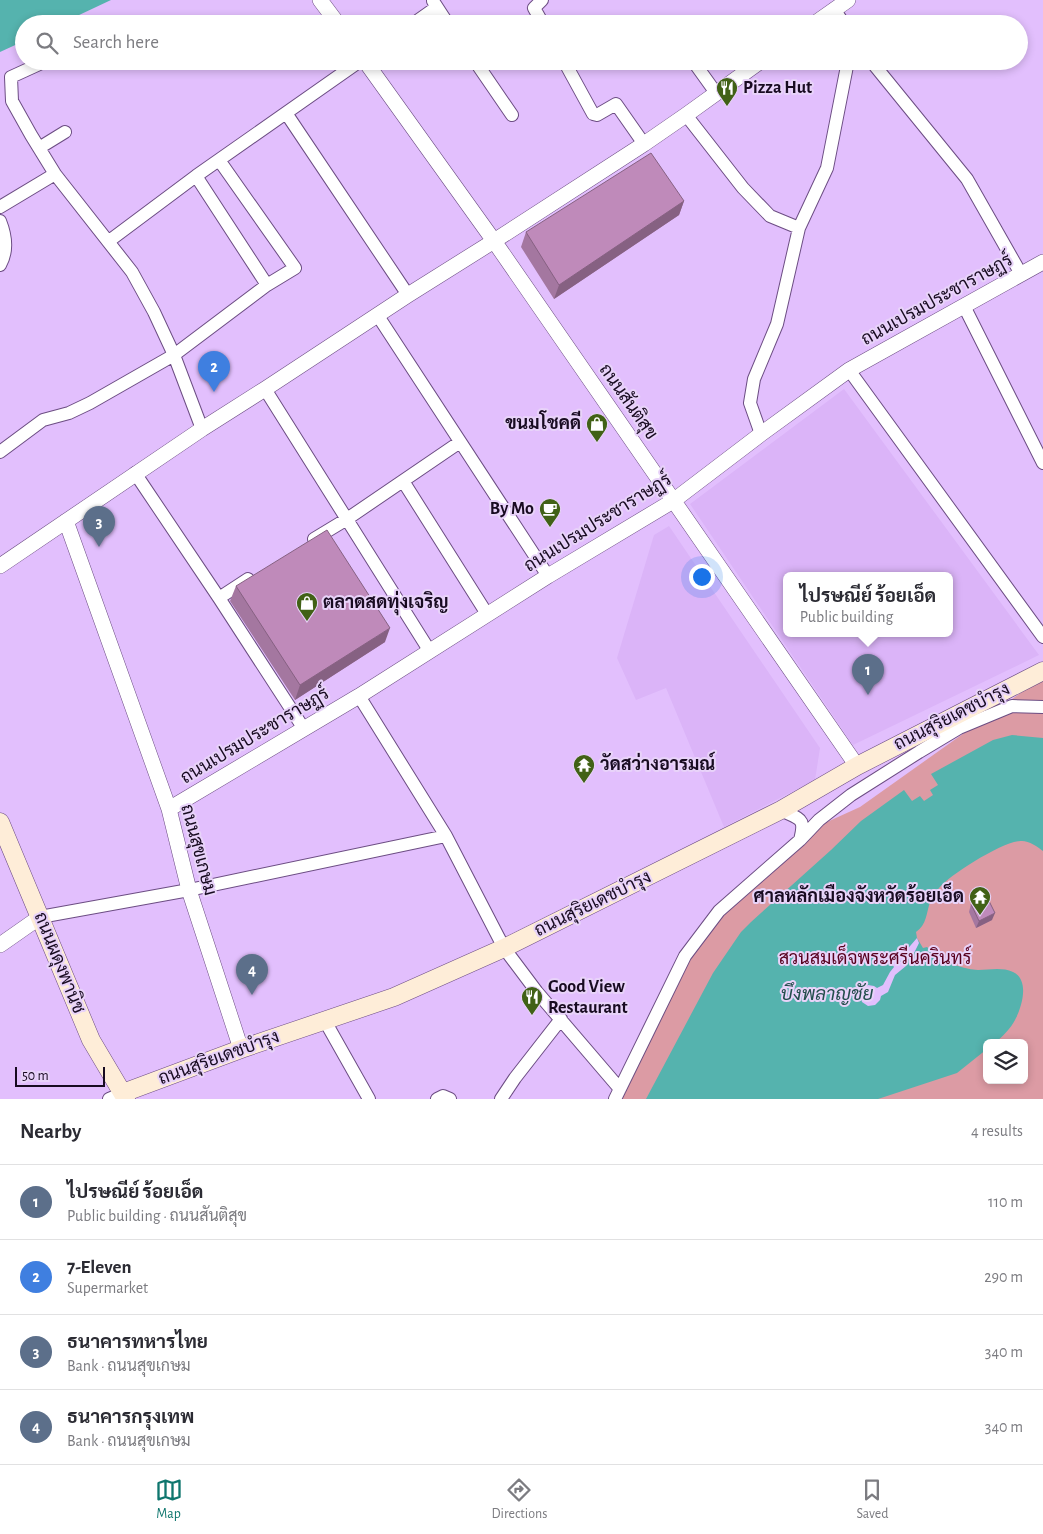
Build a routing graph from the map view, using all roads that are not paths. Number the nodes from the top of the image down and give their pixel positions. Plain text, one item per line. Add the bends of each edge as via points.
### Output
1 (320, 0) edge
2 (542, 0) edge
3 (848, 0) edge
4 (434, 4) edge
5 (834, 9) junction
6 (331, 15) edge
7 (422, 15) edge
8 (442, 15) edge
9 (538, 15) edge
10 (826, 15) edge
11 (838, 15) edge
12 (27, 70) edge
13 (347, 70) edge
14 (372, 70) edge
15 (481, 70) edge
16 (569, 70) edge
17 (701, 70) edge
18 (748, 70) edge
19 (846, 70) edge
20 (878, 70) edge
21 (716, 93) junction
22 (286, 113) junction
23 (512, 114) dead end
24 (686, 115) junction
25 (65, 132) dead end
26 (644, 144) junction
27 (39, 148) junction
28 (219, 160) junction
29 (55, 174) junction
30 (196, 176) junction
31 (0, 207) edge
32 (0, 221) edge
33 (799, 228) junction
34 (109, 241) junction
35 (494, 241) junction
36 (1043, 262) edge
37 (0, 265) edge
38 (1021, 274) junction
39 (267, 285) junction
40 (408, 295) junction
41 (964, 306) junction
42 (378, 316) junction
43 (174, 355) junction
44 (849, 370) junction
45 (266, 390) junction
46 (202, 429) junction
47 (761, 434) junction
48 (460, 442) junction
49 (0, 452) edge
50 (1043, 463) edge
51 (135, 473) junction
52 (403, 481) junction
53 (673, 501) junction
54 (347, 519) junction
55 (66, 521) junction
56 (307, 543) edge
57 (0, 566) edge
58 (259, 573) edge
59 (548, 576) junction
60 (219, 598) junction
61 (487, 614) junction
62 (1043, 637) edge
63 (429, 650) junction
64 (1043, 671) edge
65 (359, 696) junction
66 (1043, 707) edge
67 (304, 729) junction
68 (857, 766) junction
69 (168, 809) junction
70 (782, 810) junction
71 (0, 822) edge
72 (446, 836) junction
73 (800, 840) junction
74 (189, 890) junction
75 (40, 917) junction
76 (0, 945) edge
77 (504, 948) junction
78 (561, 1020) junction
79 (325, 1021) junction
80 (241, 1049) junction
81 (617, 1094) edge
82 (119, 1097) edge
83 (369, 1099) edge
84 (436, 1099) edge
85 (450, 1099) edge
86 (501, 1099) edge

1 - 6 street
2 - 9 street via 534,8
3 - 5 street
4 - 7 street
4 - 8 street
5 - 10 street
5 - 11 street
12 - 27 street via 11,78 12,101
13 - 22 street
14 - 35 street, ถนนสันติสุข
15 - 23 street
16 - 26 street via 593,114 597,115 616,104
17 - 21 street
18 - 21 street
19 - 33 street via 827,168
20 - 38 street via 967,179
21 - 24 street
22 - 28 street
22 - 40 street
24 - 26 street
24 - 33 street via 743,188 770,216
25 - 27 street
26 - 35 street
27 - 29 street
28 - 30 street
28 - 39 street via 296,268
29 - 31 street
29 - 34 street
30 - 34 street
30 - 39 street
32 - 37 street via 5,234 4,257
33 - 47 street via 777,324 754,380 750,403
34 - 43 street via 132,272
35 - 40 street
35 - 53 street, ถนนสันติสุข
36 - 38 street, ถนนเปรมประชาราษฏร์
38 - 41 street, ถนนเปรมประชาราษฏร์
39 - 43 street
40 - 42 street
41 - 44 street, ถนนเปรมประชาราษฏร์
41 - 50 street
42 - 45 street
42 - 48 street
43 - 46 street
43 - 49 street via 90,403 43,420
44 - 47 street, ถนนเปรมประชาราษฏร์
44 - 62 street
45 - 46 street
45 - 54 street
46 - 51 street
47 - 53 street, ถนนเปรมประชาราษฏร์
48 - 52 street
48 - 59 street
51 - 55 street
51 - 60 street
52 - 54 street
52 - 61 street
53 - 59 street, ถนนเปรมประชาราษฏร์
53 - 68 street, ถนนสันติสุข
54 - 56 street
54 - 63 street
55 - 57 street
55 - 69 street, ถนนสุขเกษม
58 - 60 street
59 - 61 street, ถนนเปรมประชาราษฏร์
60 - 67 street
61 - 63 street, ถนนเปรมประชาราษฏร์
63 - 65 street, ถนนเปรมประชาราษฏร์
64 - 68 main road, ถนนสุริยเดชบำรุง
65 - 67 street, ถนนเปรมประชาราษฏร์
65 - 72 street
66 - 73 street via 1012,706 959,728 851,795
67 - 69 street, ถนนเปรมประชาราษฏร์
68 - 70 main road, ถนนสุริยเดชบำรุง
69 - 74 street, ถนนสุขเกษม
70 - 73 street via 800,820 804,827
70 - 77 main road, ถนนสุริยเดชบำรุง
71 - 75 main road, ถนนผดุงพานิช
72 - 74 street
72 - 77 street
73 - 81 street via 719,910 685,956
74 - 75 street
74 - 80 street, ถนนสุขเกษม
75 - 76 street
75 - 82 main road, ถนนผดุงพานิช via 90,1040
77 - 78 street
77 - 79 main road, ถนนสุริยเดชบำรุง via 394,997
78 - 81 street
78 - 86 street
79 - 80 main road, ถนนสุริยเดชบำรุง
79 - 83 street
80 - 82 main road, ถนนสุริยเดชบำรุง
84 - 85 street via 442,1096

